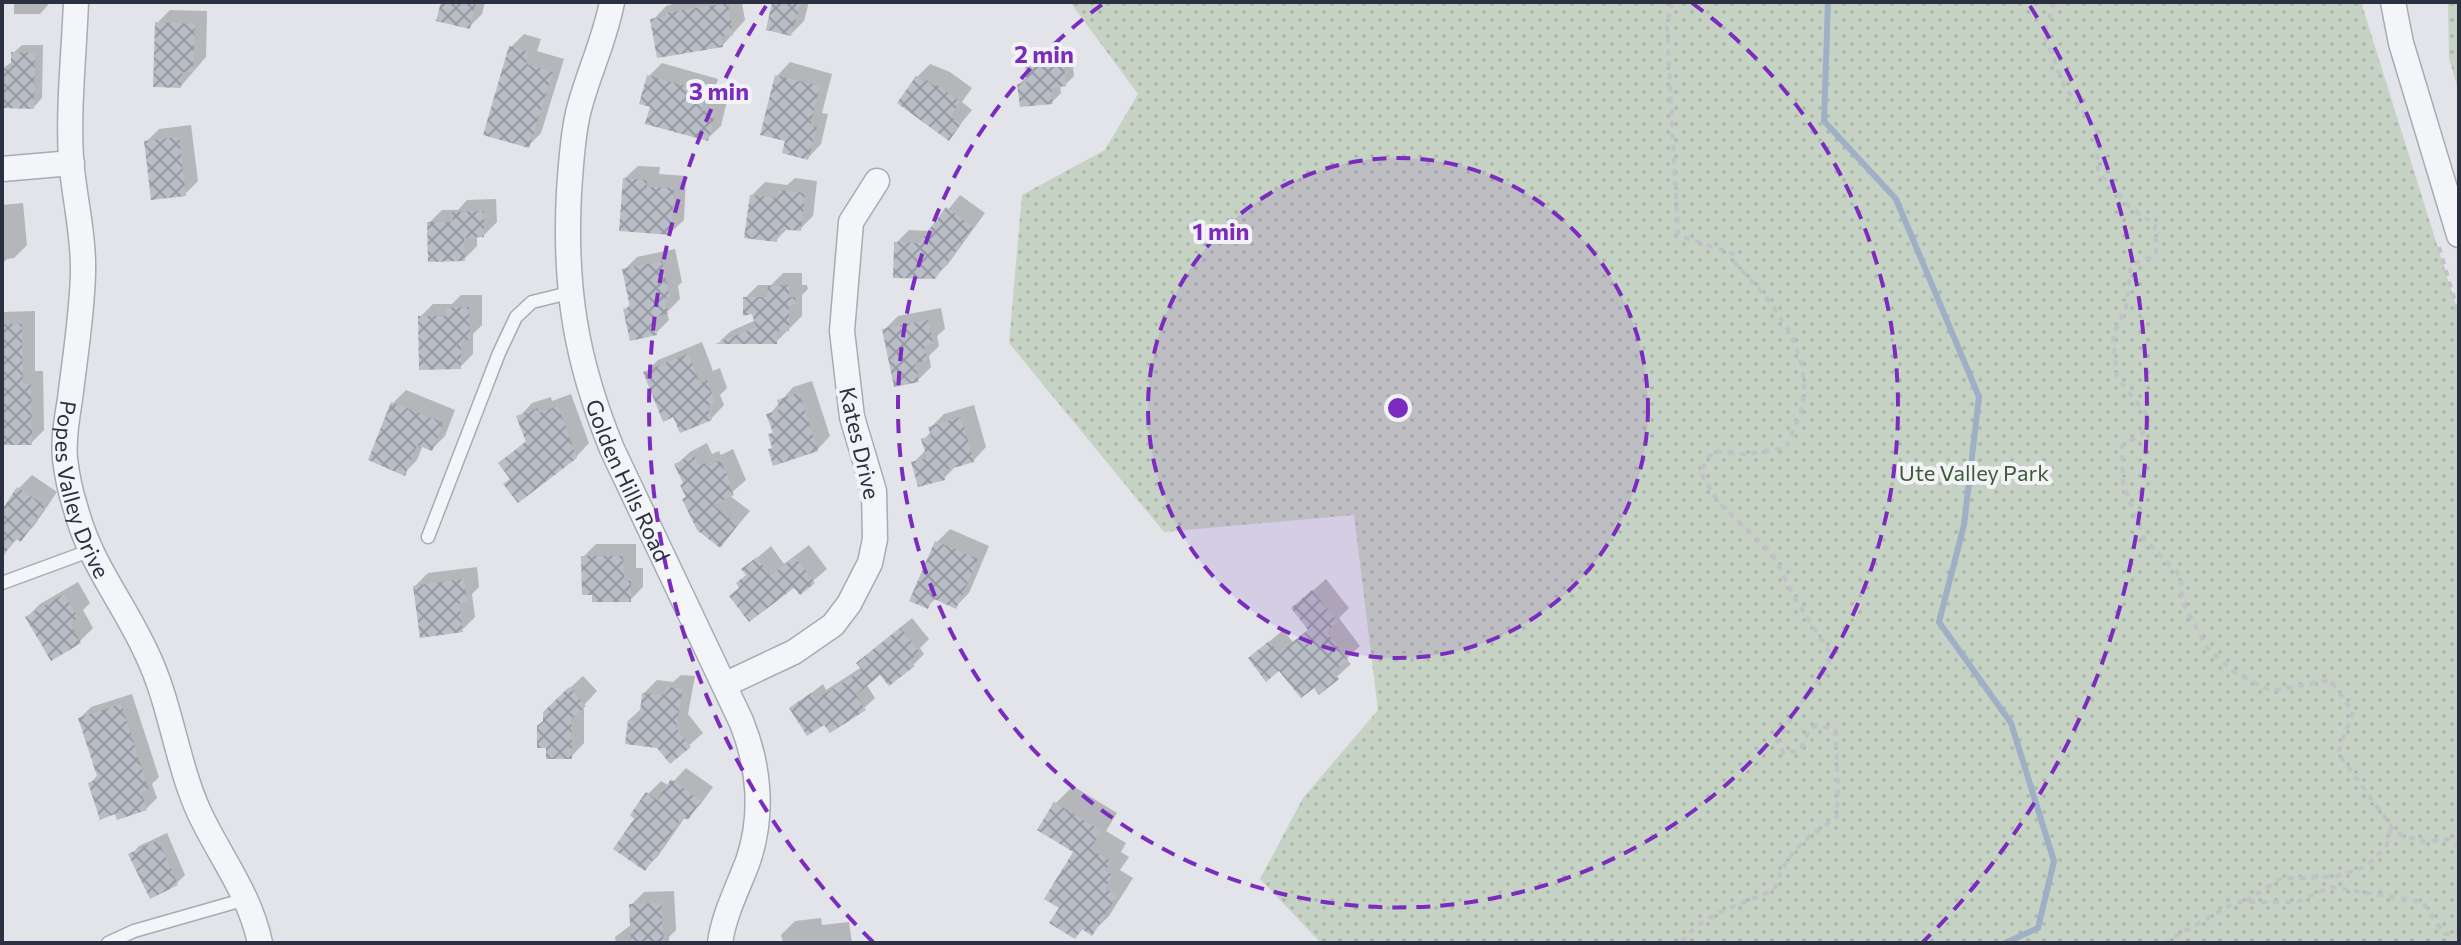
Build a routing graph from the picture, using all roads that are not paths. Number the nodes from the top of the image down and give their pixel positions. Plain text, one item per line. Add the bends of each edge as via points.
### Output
1 (76, 2) edge
2 (612, 2) edge
3 (2393, 2) edge
4 (72, 163) junction
5 (2, 169) edge
6 (877, 181) dead end
7 (2459, 235) edge
8 (569, 293) junction
9 (428, 537) dead end
10 (89, 551) junction
11 (2, 583) edge
12 (724, 685) junction
13 (246, 899) junction
14 (108, 943) edge
15 (260, 943) edge
16 (720, 943) edge

1 - 4 street, Popes Valley Drive
2 - 8 street, Golden Hills Road via 572,146
3 - 7 street
4 - 5 street
4 - 10 street, Popes Valley Drive via 83,268 65,457
6 - 12 street, Kates Drive via 851,222 842,331 852,417 874,491 870,563 833,625 794,652
8 - 9 lane via 532,302 516,317
8 - 12 street, Golden Hills Road via 598,414
10 - 11 lane
10 - 13 street, Popes Valley Drive via 146,651 198,810
12 - 16 street, Golden Hills Road via 756,765 757,809 749,857
13 - 14 lane
13 - 15 street, Popes Valley Drive

